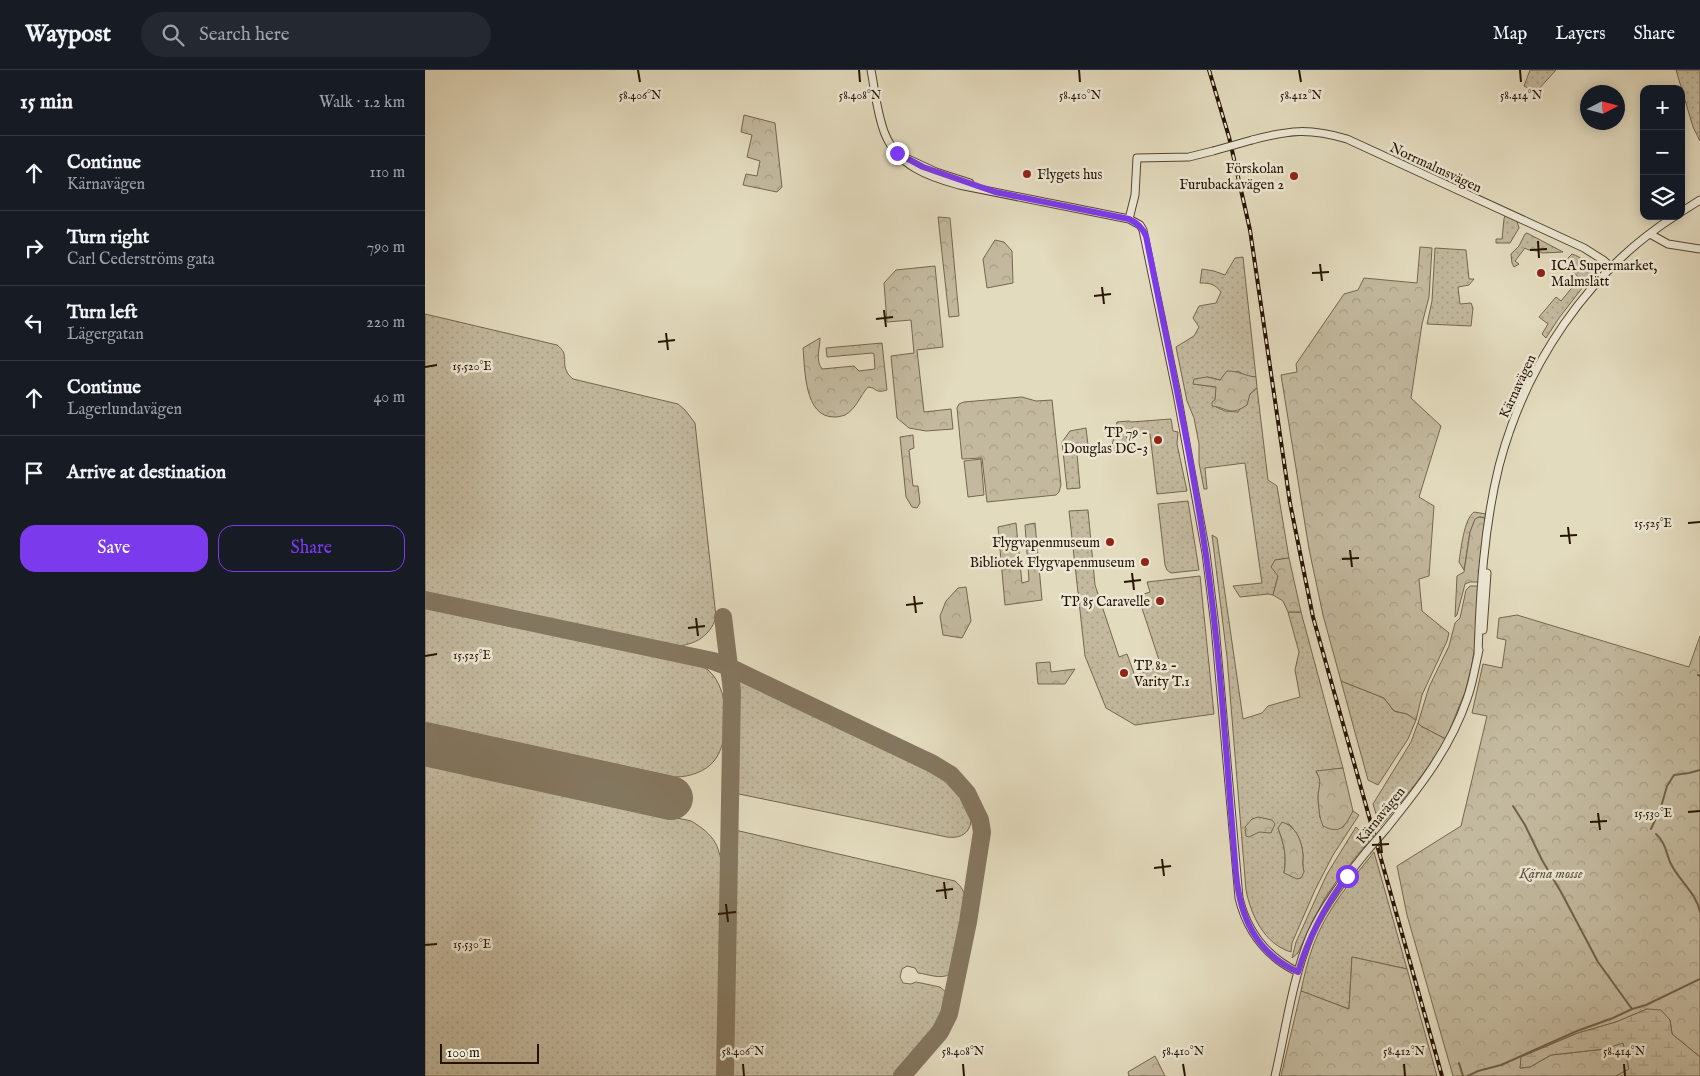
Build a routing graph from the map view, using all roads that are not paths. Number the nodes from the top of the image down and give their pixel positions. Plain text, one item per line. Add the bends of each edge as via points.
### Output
1 (871, 70) edge
2 (1700, 200) edge
3 (1685, 209) edge
4 (1129, 219) junction
5 (1669, 220) edge
6 (1650, 234) junction
7 (1700, 249) edge
8 (1611, 267) junction
9 (1298, 972) junction
10 (1275, 1076) edge

1 - 4 street via 885,136 897,153 912,162 935,175 995,192
2 - 3 street
4 - 8 street, Norrmalmsvägen, bridge via 1135,195 1137,158 1189,157 1303,130 1347,139 1584,248
4 - 9 street via 1140,226 1146,236 1206,553 1239,898 1250,928 1261,943 1273,956
5 - 6 street
6 - 7 street via 1668,244
6 - 8 street
8 - 9 street, Kärnavägen, bridge via 1565,322 1529,386 1511,428 1499,465 1487,536 1483,634 1468,697 1458,723 1422,784 1327,904 1311,934
9 - 10 street, Kärnavägen

